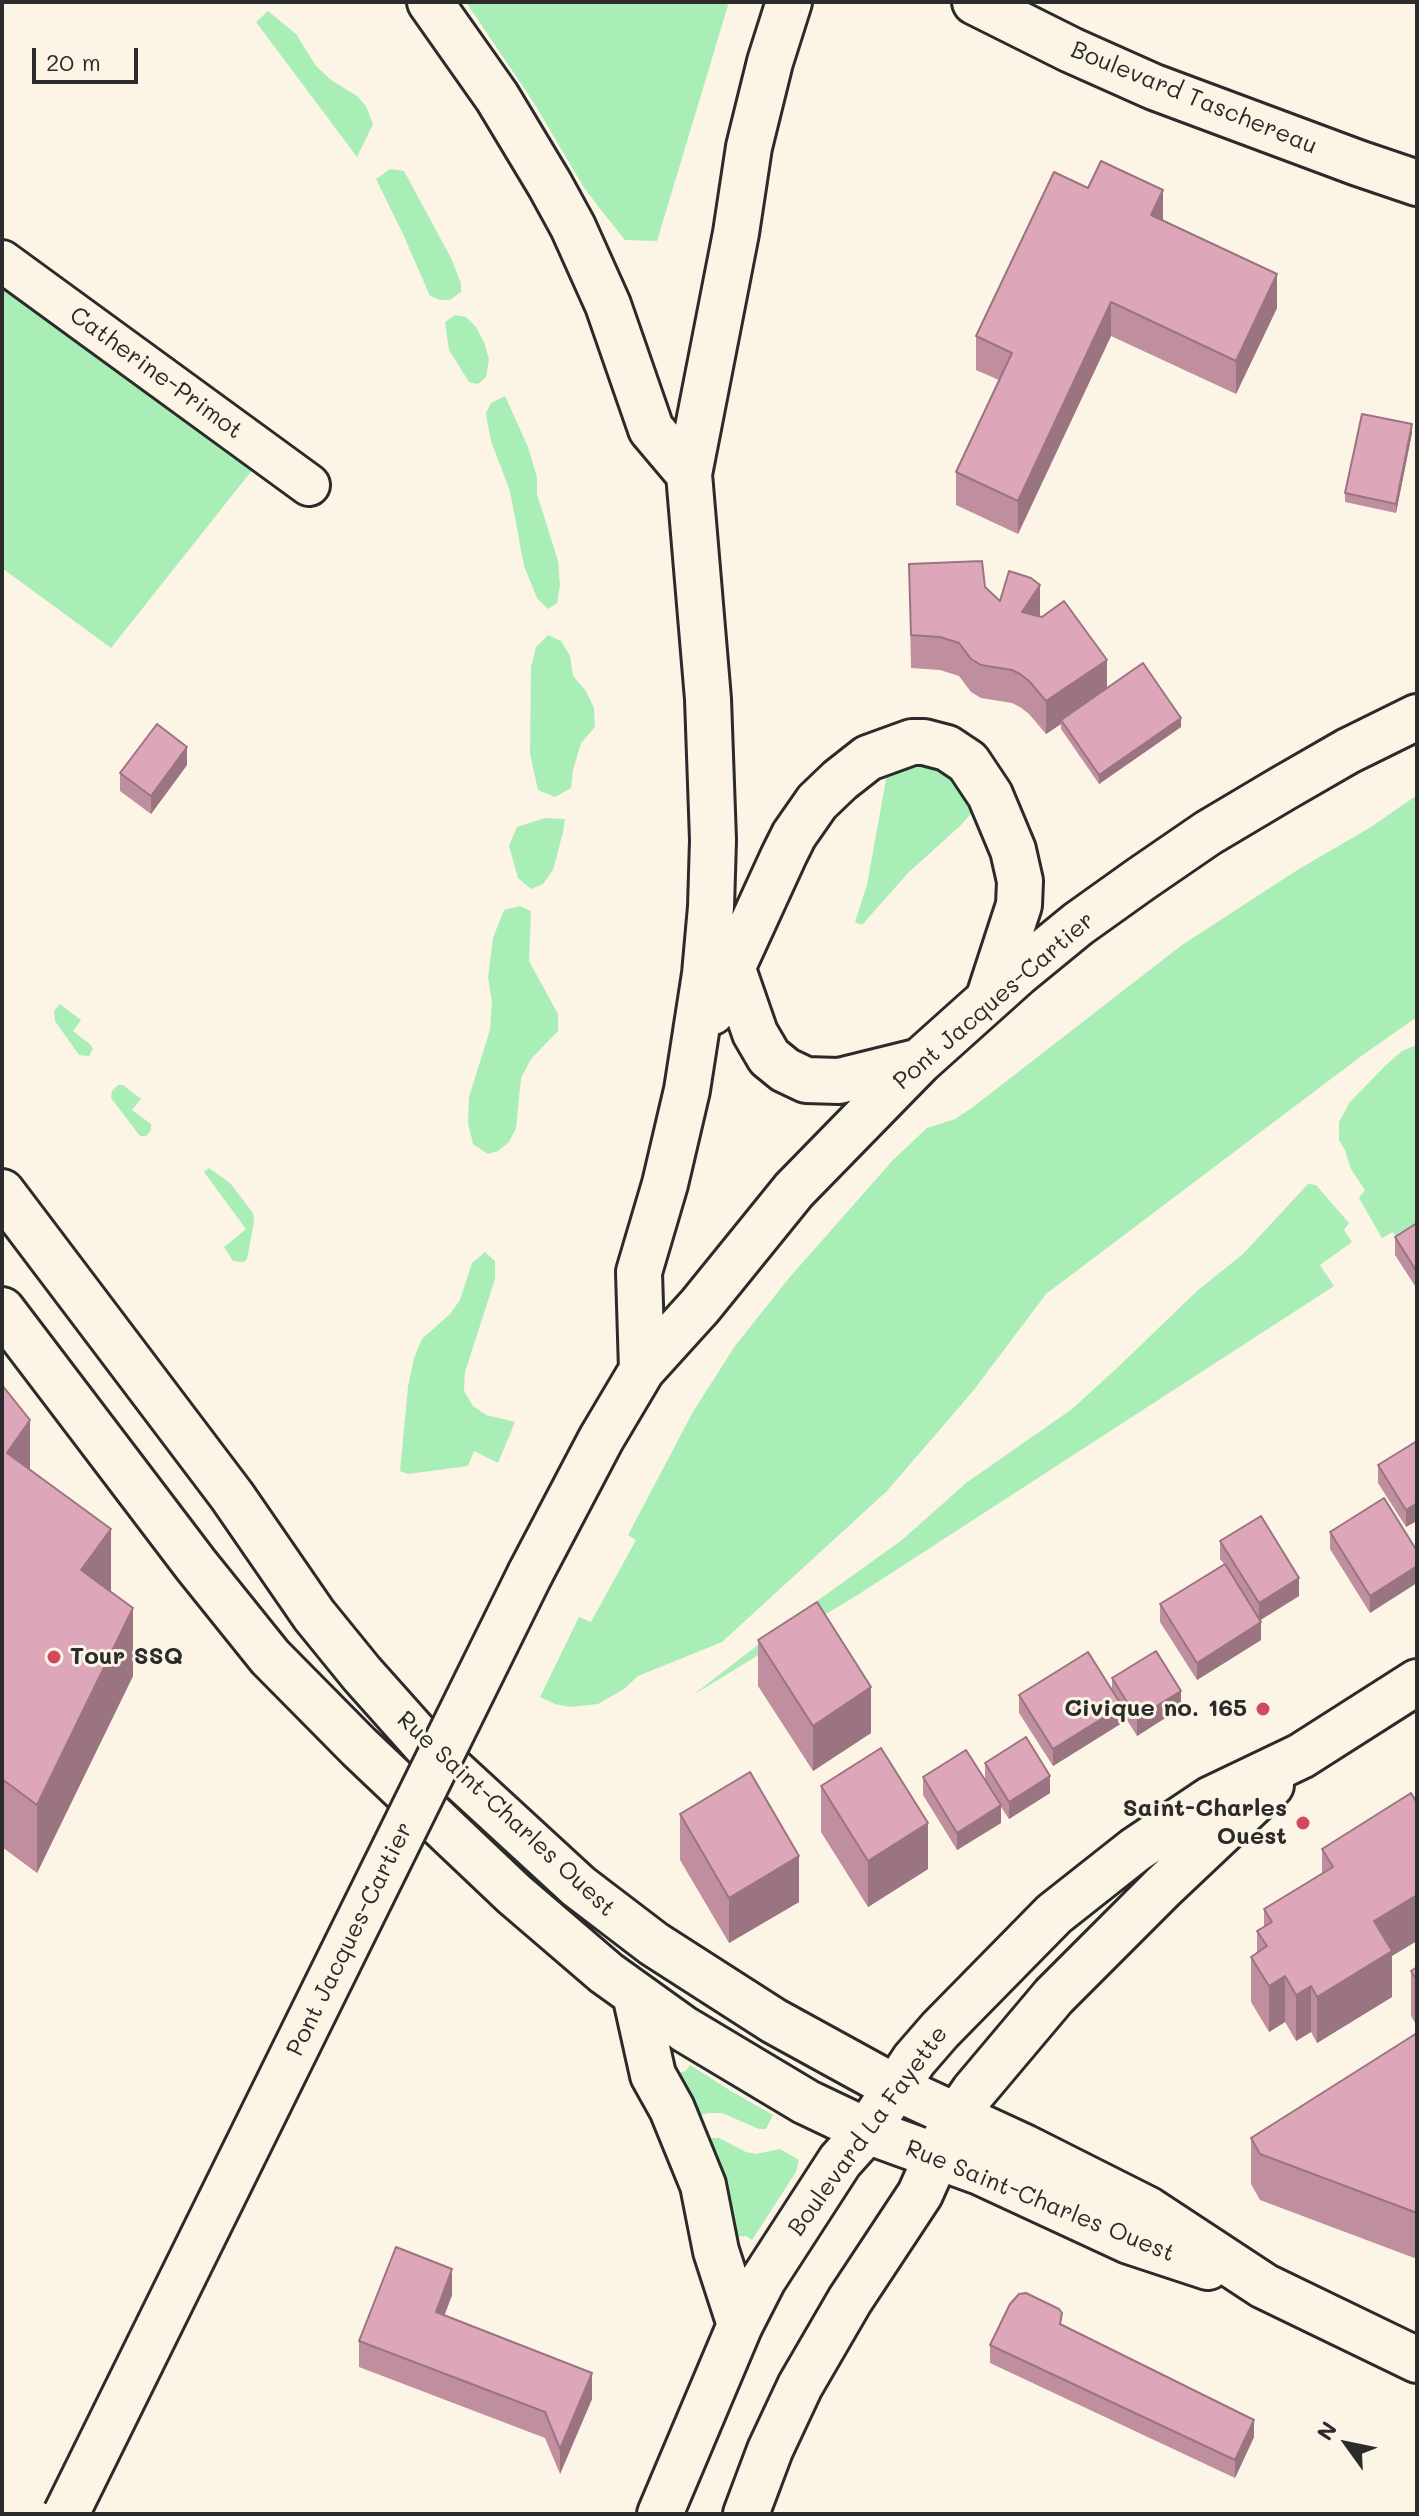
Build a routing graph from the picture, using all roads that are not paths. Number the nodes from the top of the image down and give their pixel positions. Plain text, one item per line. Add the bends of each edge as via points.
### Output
1 (430, 2) edge
2 (789, 2) edge
3 (975, 2) edge
4 (1417, 183) edge
5 (2, 261) edge
6 (689, 474) junction
7 (309, 485) dead end
8 (1417, 717) edge
9 (711, 907) junction
10 (732, 968) junction
11 (988, 999) junction
12 (694, 1050) junction
13 (920, 1061) junction
14 (2, 1192) edge
15 (2, 1310) edge
16 (642, 1370) junction
17 (1417, 1682) edge
18 (1301, 1756) junction
19 (635, 1994) junction
20 (896, 2088) junction
21 (956, 2117) junction
22 (867, 2131) junction
23 (937, 2156) junction
24 (1264, 2286) junction
25 (740, 2325) junction
26 (1417, 2360) edge
27 (66, 2514) edge
28 (660, 2514) edge
29 (746, 2514) edge

1 - 6 main road via 550,185 608,305 651,429
2 - 6 main road via 749,147
3 - 4 main road, Boulevard Taschereau via 1154,87
5 - 7 street, Catherine-Primot
6 - 9 main road via 708,686
8 - 11 main road, Pont Jacques-Cartier via 1208,833 1078,924
9 - 10 main road
9 - 12 main road
10 - 11 main road via 794,835 817,802 868,758 924,742 947,748 976,770 1013,850 1019,905
10 - 12 main road
10 - 13 main road via 762,1046 794,1075 839,1081
11 - 13 main road, Pont Jacques-Cartier
12 - 16 main road via 668,1175 639,1272
13 - 16 main road, Pont Jacques-Cartier via 794,1190
14 - 20 main road, Rue Saint-Charles Ouest via 232,1496 314,1615 418,1738 629,1926 774,2021
15 - 19 main road, Rue Saint-Charles Ouest via 270,1657 514,1894
16 - 27 main road, Pont Jacques-Cartier, bridge via 530,1574
17 - 18 main road, Boulevard La Fayette
18 - 20 main road, Boulevard La Fayette via 1211,1799 1070,1900 949,2020
18 - 21 main road, Boulevard La Fayette via 1072,1977 1005,2051
19 - 22 main road, Rue Saint-Charles Ouest via 751,2071
19 - 25 main road via 653,2075 703,2185 716,2251
20 - 21 main road, Rue Saint-Charles Ouest
20 - 22 main road, Boulevard La Fayette
21 - 23 main road, Boulevard La Fayette
21 - 24 main road, Rue Saint-Charles Ouest via 1147,2209
22 - 23 main road, Rue Saint-Charles Ouest
22 - 25 main road, Boulevard La Fayette via 840,2161
23 - 24 main road, Rue Saint-Charles Ouest via 1129,2241
23 - 29 main road, Boulevard La Fayette via 920,2194 800,2386
24 - 26 main road, Rue Saint-Charles Ouest
25 - 28 main road, Boulevard La Fayette

